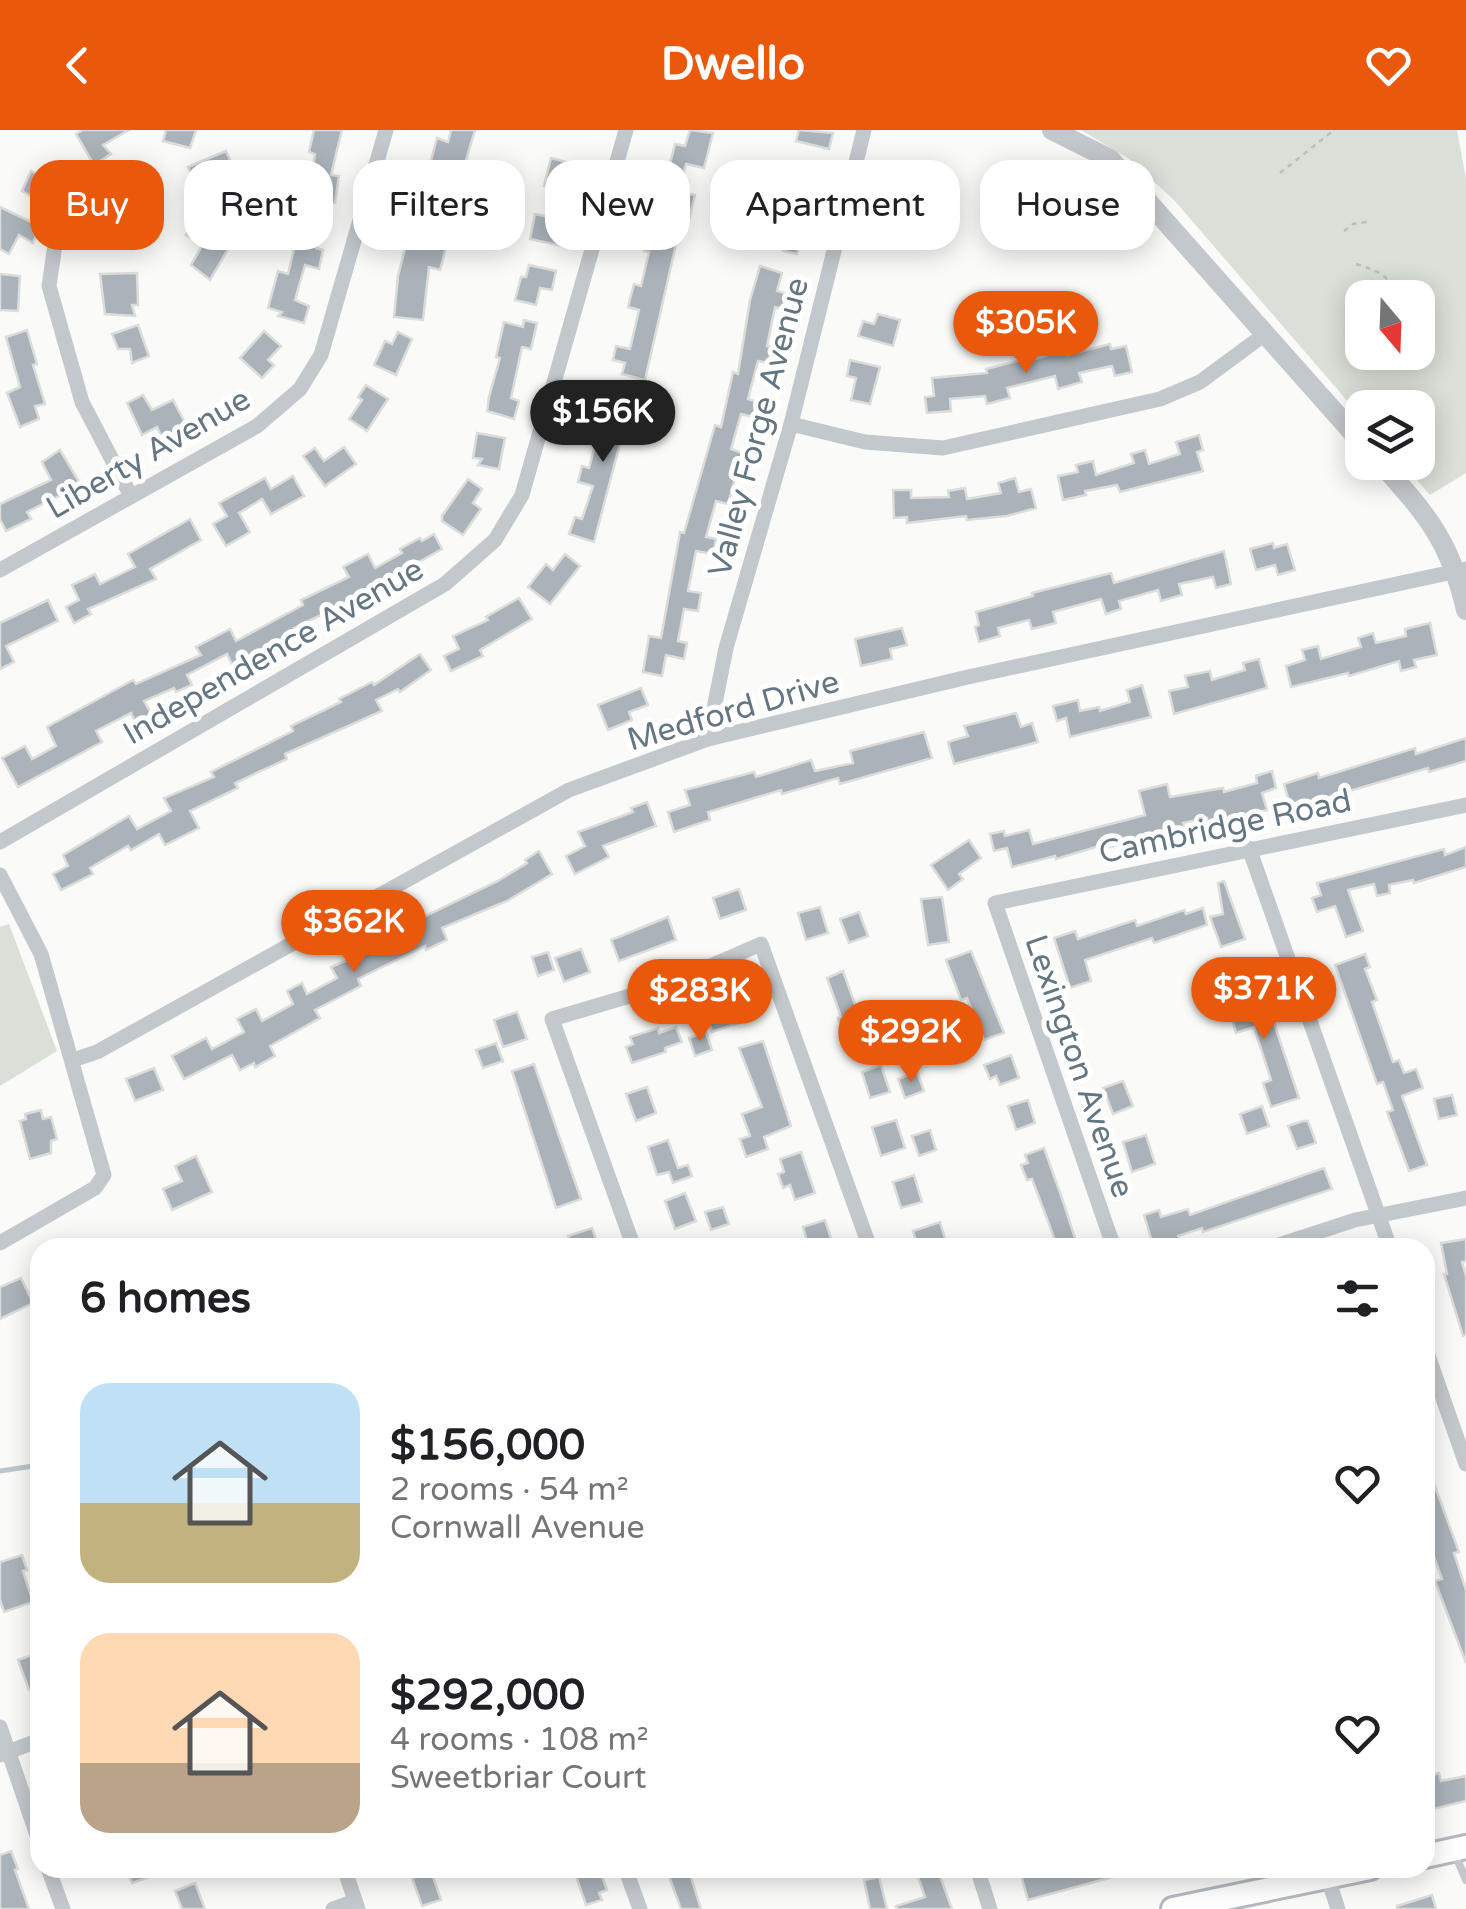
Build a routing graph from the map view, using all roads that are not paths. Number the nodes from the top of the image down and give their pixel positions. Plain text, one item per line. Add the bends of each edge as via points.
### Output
1 (386, 130) edge
2 (626, 130) edge
3 (864, 130) edge
4 (1052, 130) edge
5 (53, 250) edge
6 (1265, 334) junction
7 (791, 424) junction
8 (1345, 424) edge
9 (1396, 480) edge
10 (131, 496) junction
11 (0, 570) edge
12 (1462, 570) edge
13 (1466, 610) edge
14 (708, 739) junction
15 (1466, 805) edge
16 (0, 842) edge
17 (1250, 848) junction
18 (0, 876) edge
19 (995, 903) joint
20 (74, 1060) junction
21 (1466, 1198) edge
22 (1378, 1214) junction
23 (630, 1238) edge
24 (866, 1238) edge
25 (1111, 1238) edge
26 (1302, 1238) edge
27 (1386, 1238) edge
28 (0, 1243) edge
29 (1435, 1376) edge
30 (1466, 1464) edge
31 (0, 1728) edge
32 (30, 1744) edge
33 (4, 1753) edge
34 (30, 1819) edge
35 (1460, 1848) edge
36 (1435, 1854) edge
37 (54, 1878) edge
38 (348, 1878) edge
39 (629, 1878) edge
40 (980, 1878) edge
41 (1300, 1878) edge
42 (1327, 1878) edge
43 (1466, 1880) edge
44 (357, 1905) edge
45 (63, 1909) edge
46 (333, 1909) edge
47 (640, 1909) edge
48 (990, 1909) edge
49 (1172, 1909) edge
50 (1338, 1909) edge

1 - 10 street, Liberty Avenue via 321,356 300,389 257,426
2 - 16 street, Independence Avenue via 522,495 495,540 445,584
3 - 7 street, Valley Forge Avenue
4 - 6 street via 1110,159
5 - 10 street via 49,286 82,402
6 - 7 street via 1200,382 1160,399 942,448 866,442
6 - 8 street
7 - 14 street, Valley Forge Avenue via 726,648
9 - 12 street
10 - 11 street, Liberty Avenue
12 - 13 street
12 - 14 street, Medford Drive
14 - 20 street, Medford Drive via 569,790
15 - 17 street, Cambridge Road
17 - 19 street, Cambridge Road
17 - 22 street
18 - 20 street via 41,954
19 - 25 street, Lexington Avenue
20 - 28 street via 104,1175 95,1188
21 - 22 street
22 - 26 street
22 - 27 street
23 - 24 street via 552,1019 667,985 761,944
29 - 30 street
31 - 33 street
32 - 33 street
33 - 34 street
35 - 36 main road
35 - 43 lane
37 - 45 street
38 - 44 street
39 - 47 street
40 - 48 street
41 - 49 main road
42 - 50 street
44 - 46 street

